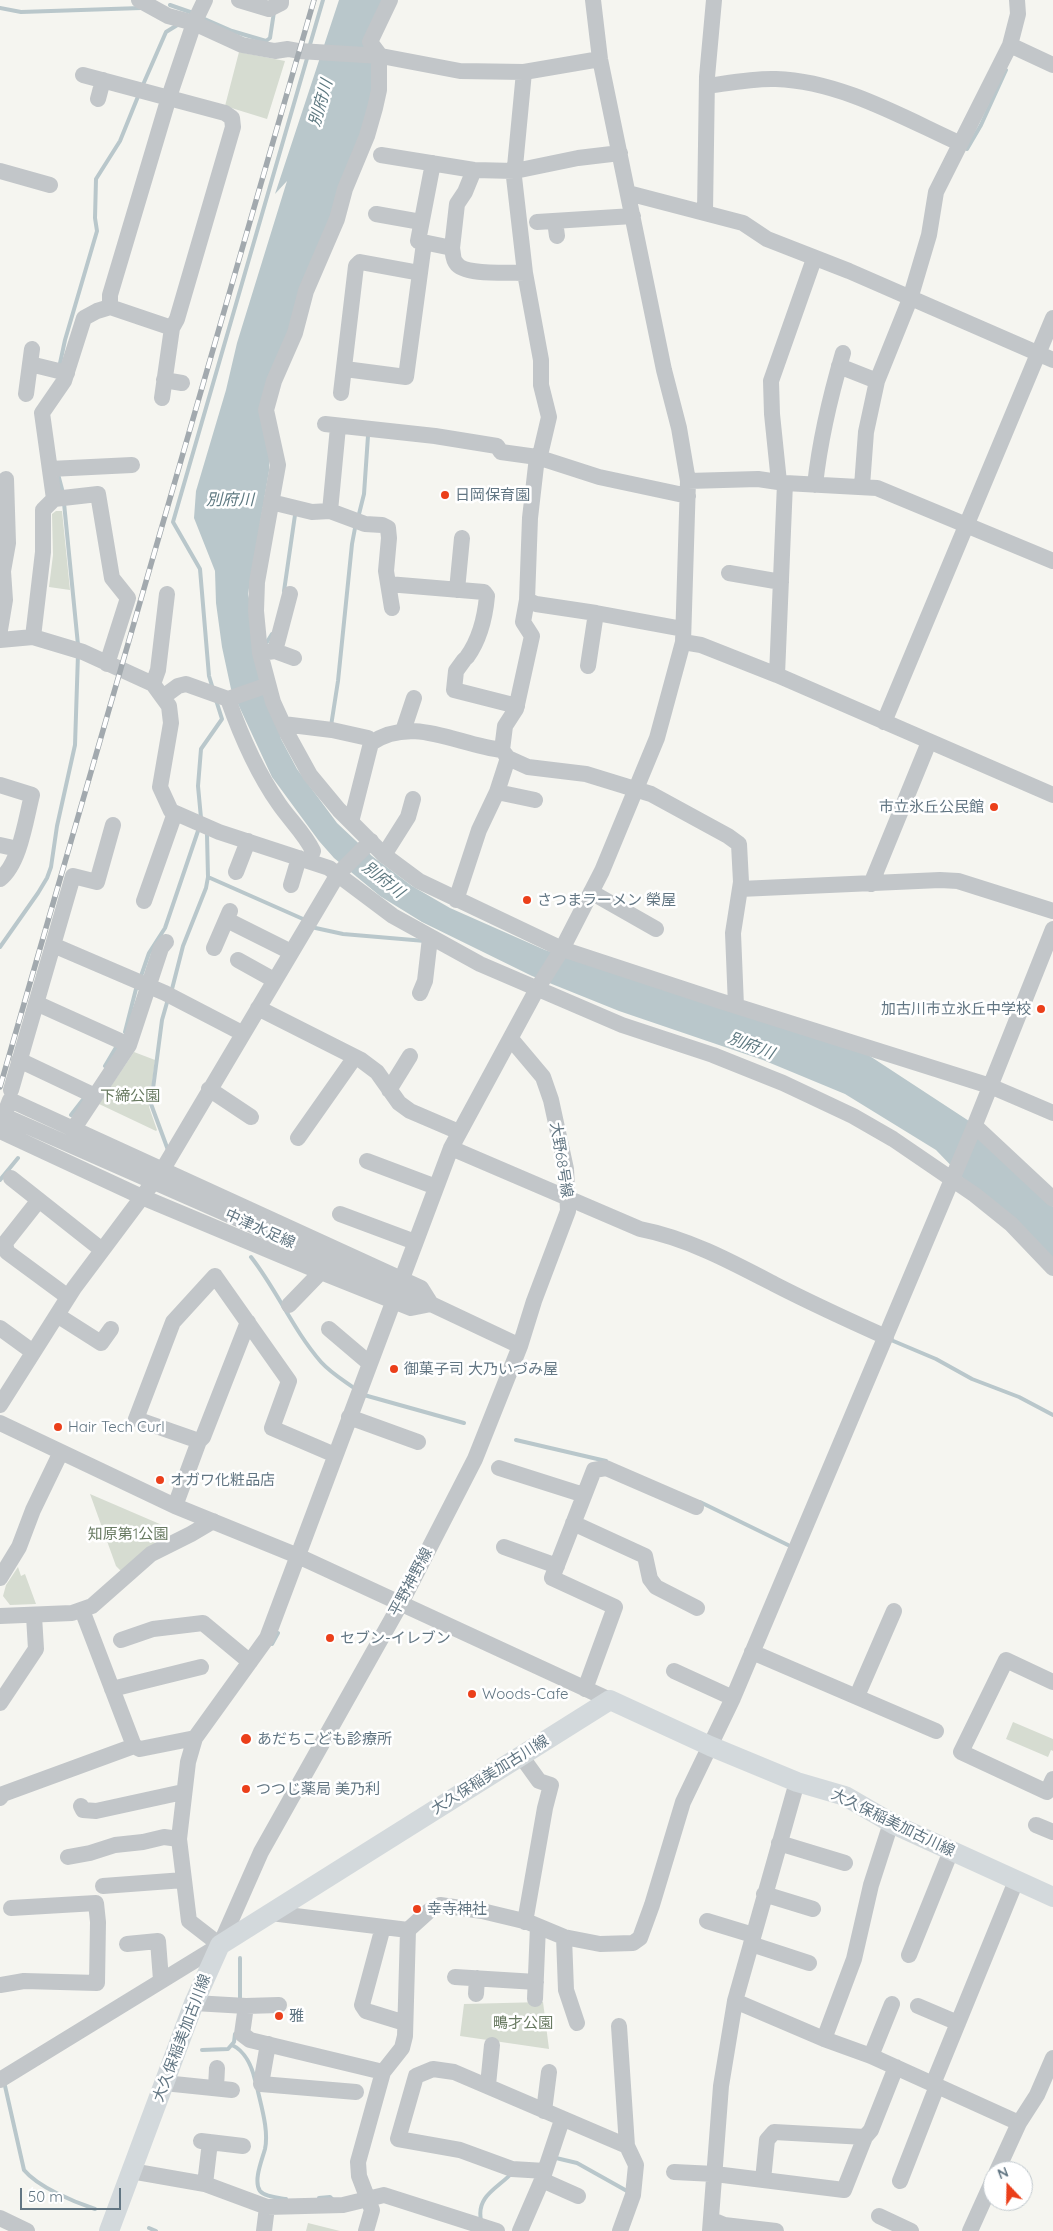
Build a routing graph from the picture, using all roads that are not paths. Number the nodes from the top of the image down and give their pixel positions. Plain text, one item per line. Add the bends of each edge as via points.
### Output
1 (205, 0) edge
2 (240, 0) edge
3 (282, 0) edge
4 (390, 0) edge
5 (592, 0) edge
6 (714, 0) edge
7 (1017, 0) edge
8 (147, 5) edge
9 (193, 23) junction
10 (1010, 45) junction
11 (600, 59) junction
12 (1053, 64) edge
13 (524, 72) junction
14 (83, 75) dead end
15 (103, 80) junction
16 (707, 86) junction
17 (168, 97) junction
18 (98, 99) dead end
19 (959, 143) junction
20 (620, 153) junction
21 (381, 154) dead end
22 (433, 163) junction
23 (474, 170) junction
24 (0, 171) edge
25 (515, 171) junction
26 (50, 185) dead end
27 (628, 193) junction
28 (705, 212) junction
29 (376, 214) dead end
30 (633, 216) junction
31 (421, 222) junction
32 (537, 222) dead end
33 (424, 243) junction
34 (452, 248) junction
35 (814, 259) junction
36 (420, 273) junction
37 (525, 273) junction
38 (910, 299) junction
39 (110, 307) junction
40 (1053, 318) edge
41 (172, 328) junction
42 (1046, 357) edge
43 (345, 369) junction
44 (61, 371) junction
45 (164, 380) junction
46 (877, 381) junction
47 (182, 383) dead end
48 (341, 393) dead end
49 (26, 394) dead end
50 (162, 398) dead end
51 (537, 457) junction
52 (132, 465) dead end
53 (56, 469) junction
54 (6, 479) dead end
55 (782, 483) junction
56 (815, 485) junction
57 (862, 486) junction
58 (688, 489) junction
59 (61, 498) junction
60 (3, 499) edge
61 (271, 502) junction
62 (330, 511) junction
63 (965, 524) junction
64 (462, 538) dead end
65 (3, 559) edge
66 (1053, 561) edge
67 (729, 573) dead end
68 (781, 582) junction
69 (388, 584) junction
70 (458, 590) junction
71 (168, 594) dead end
72 (290, 594) dead end
73 (527, 600) junction
74 (392, 608) dead end
75 (596, 613) junction
76 (0, 630) edge
77 (683, 635) junction
78 (33, 637) junction
79 (0, 640) edge
80 (268, 652) junction
81 (294, 658) dead end
82 (107, 664) junction
83 (588, 666) dead end
84 (777, 675) junction
85 (268, 685) junction
86 (158, 691) junction
87 (414, 698) dead end
88 (228, 699) junction
89 (516, 706) junction
90 (884, 722) junction
91 (283, 724) junction
92 (403, 731) junction
93 (929, 742) junction
94 (371, 744) junction
95 (505, 754) junction
96 (0, 785) edge
97 (635, 790) junction
98 (497, 792) junction
99 (1053, 795) edge
100 (413, 799) dead end
101 (535, 800) dead end
102 (175, 813) junction
103 (351, 822) junction
104 (113, 825) dead end
105 (248, 841) junction
106 (371, 841) junction
107 (0, 845) edge
108 (18, 849) junction
109 (384, 855) junction
110 (304, 860) junction
111 (236, 872) dead end
112 (338, 874) junction
113 (0, 879) edge
114 (870, 884) junction
115 (291, 885) dead end
116 (740, 889) junction
117 (591, 892) junction
118 (456, 900) junction
119 (144, 901) dead end
120 (1053, 911) edge
121 (656, 929) dead end
122 (1053, 929) edge
123 (430, 938) junction
124 (166, 942) dead end
125 (53, 945) junction
126 (214, 948) dead end
127 (562, 948) junction
128 (291, 952) junction
129 (238, 960) dead end
130 (274, 980) junction
131 (141, 984) junction
132 (537, 989) junction
133 (420, 993) dead end
134 (36, 1003) junction
135 (736, 1006) junction
136 (258, 1008) junction
137 (242, 1033) junction
138 (511, 1039) junction
139 (123, 1042) junction
140 (410, 1056) dead end
141 (354, 1057) junction
142 (19, 1060) junction
143 (990, 1086) junction
144 (209, 1089) junction
145 (11, 1090) dead end
146 (389, 1090) junction
147 (89, 1093) junction
148 (1053, 1113) edge
149 (0, 1114) edge
150 (251, 1117) dead end
151 (0, 1126) edge
152 (74, 1128) junction
153 (974, 1129) junction
154 (0, 1131) edge
155 (459, 1132) junction
156 (298, 1138) dead end
157 (451, 1148) junction
158 (367, 1160) dead end
159 (163, 1169) junction
160 (952, 1176) junction
161 (11, 1178) dead end
162 (436, 1187) junction
163 (142, 1197) junction
164 (1053, 1199) edge
165 (39, 1200) junction
166 (569, 1200) junction
167 (340, 1214) dead end
168 (415, 1242) junction
169 (102, 1250) junction
170 (1053, 1268) edge
171 (321, 1272) junction
172 (397, 1290) junction
173 (68, 1298) junction
174 (432, 1304) junction
175 (289, 1305) dead end
176 (57, 1315) junction
177 (248, 1322) junction
178 (0, 1328) edge
179 (111, 1329) dead end
180 (329, 1329) dead end
181 (886, 1337) junction
182 (520, 1346) junction
183 (33, 1352) junction
184 (369, 1363) junction
185 (0, 1405) edge
186 (349, 1417) junction
187 (0, 1423) edge
188 (199, 1442) junction
189 (418, 1442) dead end
190 (60, 1452) junction
191 (334, 1455) junction
192 (499, 1468) dead end
193 (584, 1495) junction
194 (175, 1506) junction
195 (696, 1507) dead end
196 (213, 1521) junction
197 (573, 1523) junction
198 (504, 1547) dead end
199 (298, 1556) junction
200 (557, 1566) junction
201 (0, 1578) edge
202 (401, 1603) junction
203 (697, 1608) dead end
204 (82, 1610) junction
205 (894, 1611) dead end
206 (0, 1616) edge
207 (34, 1616) junction
208 (121, 1640) dead end
209 (752, 1652) junction
210 (250, 1662) junction
211 (201, 1668) dead end
212 (674, 1671) dead end
213 (1053, 1682) edge
214 (112, 1689) junction
215 (585, 1689) junction
216 (857, 1696) junction
217 (733, 1698) junction
218 (610, 1700) junction
219 (0, 1703) edge
220 (936, 1731) dead end
221 (195, 1738) junction
222 (134, 1746) junction
223 (710, 1746) junction
224 (521, 1756) junction
225 (1053, 1779) edge
226 (797, 1782) junction
227 (184, 1792) junction
228 (1, 1794) edge
229 (81, 1806) dead end
230 (891, 1823) junction
231 (1036, 1825) dead end
232 (1053, 1832) edge
233 (175, 1839) junction
234 (779, 1844) junction
235 (950, 1851) junction
236 (68, 1857) dead end
237 (844, 1863) dead end
238 (184, 1880) junction
239 (1016, 1881) junction
240 (103, 1886) dead end
241 (764, 1894) junction
242 (1053, 1897) edge
243 (12, 1908) dead end
244 (813, 1909) dead end
245 (271, 1913) junction
246 (707, 1921) dead end
247 (532, 1924) junction
248 (383, 1927) junction
249 (408, 1930) junction
250 (564, 1937) junction
251 (752, 1940) junction
252 (128, 1944) dead end
253 (220, 1945) junction
254 (909, 1955) dead end
255 (809, 1963) dead end
256 (455, 1977) dead end
257 (161, 1980) junction
258 (536, 1982) junction
259 (0, 1985) edge
260 (535, 2000) dead end
261 (735, 2001) junction
262 (194, 2003) junction
263 (892, 2004) dead end
264 (278, 2005) dead end
265 (246, 2006) junction
266 (918, 2006) dead end
267 (405, 2023) junction
268 (577, 2023) dead end
269 (958, 2023) junction
270 (619, 2026) dead end
271 (824, 2039) junction
272 (268, 2044) junction
273 (492, 2045) dead end
274 (871, 2056) junction
275 (1053, 2058) edge
276 (896, 2067) junction
277 (217, 2068) dead end
278 (383, 2072) junction
279 (549, 2072) dead end
280 (2, 2079) edge
281 (164, 2083) junction
282 (488, 2085) junction
283 (935, 2085) junction
284 (356, 2092) dead end
285 (544, 2111) junction
286 (562, 2120) junction
287 (1019, 2123) junction
288 (865, 2137) junction
289 (243, 2146) dead end
290 (627, 2146) junction
291 (1002, 2161) edge
292 (131, 2171) junction
293 (674, 2172) dead end
294 (715, 2174) junction
295 (543, 2176) junction
296 (763, 2180) junction
297 (900, 2181) dead end
298 (205, 2184) junction
299 (578, 2196) dead end
300 (367, 2200) junction
301 (983, 2202) edge
302 (267, 2207) junction
303 (0, 2218) edge
304 (888, 2224) edge
305 (462, 2226) edge
306 (711, 2226) edge
307 (781, 2228) edge
308 (27, 2231) edge
309 (109, 2231) edge
310 (264, 2231) edge
311 (366, 2231) edge
312 (496, 2231) edge
313 (520, 2231) edge
314 (620, 2231) edge
315 (911, 2231) edge
316 (970, 2231) edge

1 - 9 street
2 - 3 street via 270,9
4 - 61 street via 370,42 379,54 379,90 367,136 306,291 295,333 274,380 266,410 278,465
5 - 11 street
6 - 16 street
7 - 10 street via 1018,14
8 - 9 street
9 - 13 street via 242,44 275,51 288,49 381,56 460,71
9 - 17 street
10 - 12 street
10 - 19 street
11 - 13 street
11 - 20 street
13 - 25 street
14 - 15 street
15 - 17 street
15 - 18 street
16 - 19 street via 776,79 818,85 866,101
16 - 28 street
17 - 39 street via 110,295
17 - 41 street via 224,113 232,118 233,127
19 - 38 street via 936,192 929,235
20 - 25 street
20 - 27 street
21 - 22 street
22 - 23 street
22 - 31 street
23 - 25 street
23 - 34 street via 457,204
24 - 26 street
25 - 37 street
27 - 28 street
27 - 30 street
28 - 35 street via 742,223 768,239
29 - 31 street
30 - 32 street via 556,228
30 - 58 street via 679,428
31 - 33 street via 418,242
33 - 34 street
33 - 36 street
34 - 37 street via 454,262 460,268
35 - 38 street
35 - 55 street via 771,382
36 - 43 street via 406,377
36 - 43 street via 360,262 356,266 356,310
37 - 51 street via 542,360 541,386 549,417
38 - 42 street
38 - 46 street
39 - 41 street
39 - 44 street via 84,318
40 - 42 street
41 - 45 street
42 - 63 street
43 - 48 street
44 - 49 street via 31,357
44 - 53 street via 51,400 42,412
45 - 47 street
45 - 50 street
46 - 56 street via 841,360 830,394
46 - 57 street via 866,432
51 - 58 street via 600,477
51 - 62 street via 501,452 497,446 435,436 332,425
51 - 73 street via 530,518
52 - 53 street
53 - 59 street
54 - 60 street
55 - 56 street
55 - 58 street via 758,479
55 - 68 street
56 - 57 street
57 - 63 street via 877,488
58 - 77 street
59 - 78 street via 43,510 43,552
59 - 82 street via 98,494 112,578 128,598
60 - 65 street via 8,543
61 - 62 street via 312,512
61 - 80 street via 257,582 256,611
62 - 69 street via 364,524 388,528
63 - 66 street
63 - 90 street
64 - 70 street via 468,556
65 - 76 street via 5,600
67 - 68 street
68 - 84 street
69 - 70 street
69 - 74 street
70 - 89 street via 484,592 487,596 480,634 456,671 454,690
71 - 86 street via 172,611 158,670
72 - 80 street via 292,613
73 - 75 street
73 - 89 street via 523,622 532,636
75 - 77 street
75 - 83 street
77 - 84 street
77 - 97 street via 657,738
78 - 79 street
78 - 82 street via 80,651
80 - 81 street
80 - 85 street
82 - 86 street
84 - 90 street
85 - 88 street
85 - 91 street
86 - 88 street via 186,684
86 - 102 street via 170,706 171,723 160,787 164,800
87 - 92 street
88 - 110 street via 262,777 314,851
89 - 95 street via 505,726
90 - 93 street
91 - 94 street via 368,738
91 - 103 street via 310,774
92 - 94 street
92 - 95 street via 426,732
93 - 99 street
93 - 114 street
94 - 103 street
95 - 97 street via 528,767 586,774
95 - 98 street
96 - 108 street via 32,795
97 - 116 street via 651,794 739,844
97 - 117 street
98 - 101 street
98 - 118 street via 479,830
100 - 109 street via 408,817
102 - 105 street
102 - 119 street via 145,878
103 - 106 street
104 - 125 street via 97,882 73,876
105 - 110 street
105 - 111 street
106 - 109 street
106 - 112 street
107 - 108 street
108 - 113 street
109 - 118 street via 419,881
110 - 112 street
110 - 115 street
112 - 123 street
112 - 128 street
114 - 116 street
114 - 120 street via 958,882
116 - 135 street via 733,934
117 - 121 street
117 - 127 street
118 - 127 street
122 - 143 street
123 - 132 street
123 - 133 street via 425,981
124 - 131 street
125 - 131 street
125 - 134 street
126 - 128 street via 229,915
127 - 132 street
127 - 135 street
128 - 130 street
129 - 130 street
130 - 136 street
131 - 137 street
131 - 139 street
132 - 138 street
132 - 160 street via 622,1025 713,1055 783,1083 877,1130
134 - 139 street
134 - 142 street
135 - 143 street
136 - 137 street
136 - 141 street
137 - 144 street
138 - 155 street
138 - 166 street, 大野68号線 via 543,1077 559,1134
139 - 147 street
140 - 146 street
141 - 146 street via 377,1072
141 - 156 street via 306,1116
142 - 145 street
142 - 147 street
143 - 148 street
143 - 153 street
144 - 150 street
144 - 159 street
146 - 155 street via 410,1111
147 - 152 street
149 - 172 street, 中津水足線
151 - 152 street via 10,1100
152 - 159 street
153 - 160 street
153 - 164 street
154 - 163 street
155 - 157 street
157 - 162 street
157 - 166 street
158 - 162 street
159 - 163 street
159 - 172 street
160 - 170 street via 1011,1224
160 - 181 street
161 - 165 street
162 - 168 street
163 - 169 street
163 - 171 street
165 - 169 street
165 - 173 street via 5,1243 7,1252
166 - 181 street via 640,1229 666,1234
166 - 182 street, 大野68号線 via 568,1211
167 - 168 street
168 - 172 street
169 - 173 street
171 - 172 street
171 - 175 street
172 - 174 street via 421,1288
172 - 174 street via 410,1308
172 - 184 street
173 - 176 street
174 - 182 street
176 - 179 street via 101,1343
176 - 183 street
177 - 188 street
177 - 188 street via 215,1276 173,1322 136,1419
177 - 191 street via 289,1381 272,1428
178 - 183 street
180 - 184 street
181 - 209 street
182 - 202 street, 平野神野線 via 475,1459
183 - 185 street
184 - 186 street
186 - 189 street via 398,1442
186 - 191 street
187 - 190 street
188 - 194 street
190 - 194 street
190 - 201 street via 19,1547
191 - 199 street
192 - 193 street
193 - 195 street via 594,1470 606,1468
193 - 197 street
194 - 196 street
196 - 199 street
196 - 204 street via 152,1554 92,1606
197 - 200 street
197 - 203 street via 645,1556 650,1579 656,1587
198 - 200 street
199 - 202 street
199 - 210 street via 267,1638
200 - 215 street via 552,1578 616,1607
202 - 215 street
202 - 253 street, 平野神野線 via 261,1852
204 - 207 street
204 - 214 street
205 - 216 street
206 - 207 street
207 - 219 street via 36,1649
208 - 210 street via 153,1629 203,1623
209 - 216 street
209 - 217 street
210 - 221 street
211 - 214 street
212 - 217 street
213 - 225 street via 1006,1660 961,1752 1047,1792
214 - 222 street
215 - 218 street
216 - 220 street
217 - 223 street
218 - 223 main road, 大久保稲美加古川線
218 - 224 main road, 大久保稲美加古川線
221 - 222 street via 140,1750
221 - 227 street
222 - 228 street
223 - 226 main road, 大久保稲美加古川線
223 - 250 street via 683,1802 640,1938 633,1943 600,1944
224 - 245 main road, 大久保稲美加古川線
224 - 247 street via 539,1781 551,1785 528,1873
226 - 230 main road, 大久保稲美加古川線 via 845,1796
226 - 234 street
227 - 229 street via 96,1811 83,1810
227 - 233 street
230 - 235 main road, 大久保稲美加古川線
230 - 271 street via 870,1885 854,1959
231 - 232 street
233 - 236 street via 89,1848
233 - 238 street
234 - 237 street
234 - 241 street
235 - 239 main road, 大久保稲美加古川線
235 - 254 street via 926,1931
238 - 240 street
238 - 253 street via 190,1921
239 - 242 main road, 大久保稲美加古川線
239 - 269 street
241 - 244 street
241 - 251 street
243 - 259 street via 96,1903 97,1983 24,1980
245 - 248 street
245 - 253 main road, 大久保稲美加古川線
246 - 251 street
247 - 249 street via 482,1911 440,1906 429,1911
247 - 250 street
247 - 258 street
248 - 249 street
248 - 267 street via 362,2005 366,2011
249 - 267 street
250 - 268 street via 566,1990
251 - 255 street
251 - 261 street
252 - 257 street via 158,1941
253 - 257 street
253 - 262 main road, 大久保稲美加古川線
256 - 258 street via 476,1986
257 - 280 street
258 - 260 street
261 - 271 street
261 - 294 street via 720,2086
262 - 265 street
262 - 281 main road, 大久保稲美加古川線
263 - 274 street
264 - 265 street
265 - 272 street via 242,2034 250,2040
266 - 269 street
267 - 278 street via 402,2048
269 - 283 street
270 - 290 street
271 - 274 street
272 - 278 street
272 - 284 street via 261,2084
273 - 282 street
274 - 276 street
275 - 287 street via 1037,2095
276 - 283 street
276 - 288 street via 871,2130
277 - 281 street via 224,2089
278 - 300 street via 358,2162
279 - 285 street
281 - 292 main road, 大久保稲美加古川線
282 - 285 street
282 - 295 street via 454,2072 433,2069 416,2076 398,2139 460,2150 512,2169
283 - 287 street
283 - 297 street via 906,2149
285 - 286 street
286 - 290 street
286 - 295 street
287 - 291 street
288 - 296 street via 844,2190
288 - 296 street via 774,2132 767,2140
289 - 298 street via 205,2141
290 - 314 street via 636,2165 634,2195
292 - 298 street
292 - 309 main road, 大久保稲美加古川線
293 - 294 street
294 - 296 street
294 - 306 street
295 - 299 street
295 - 313 street
298 - 302 street
300 - 302 street via 343,2205
300 - 305 street via 384,2195
300 - 311 street via 372,2210
301 - 316 street
302 - 310 street
303 - 308 street
304 - 315 street
305 - 312 street
306 - 307 street

